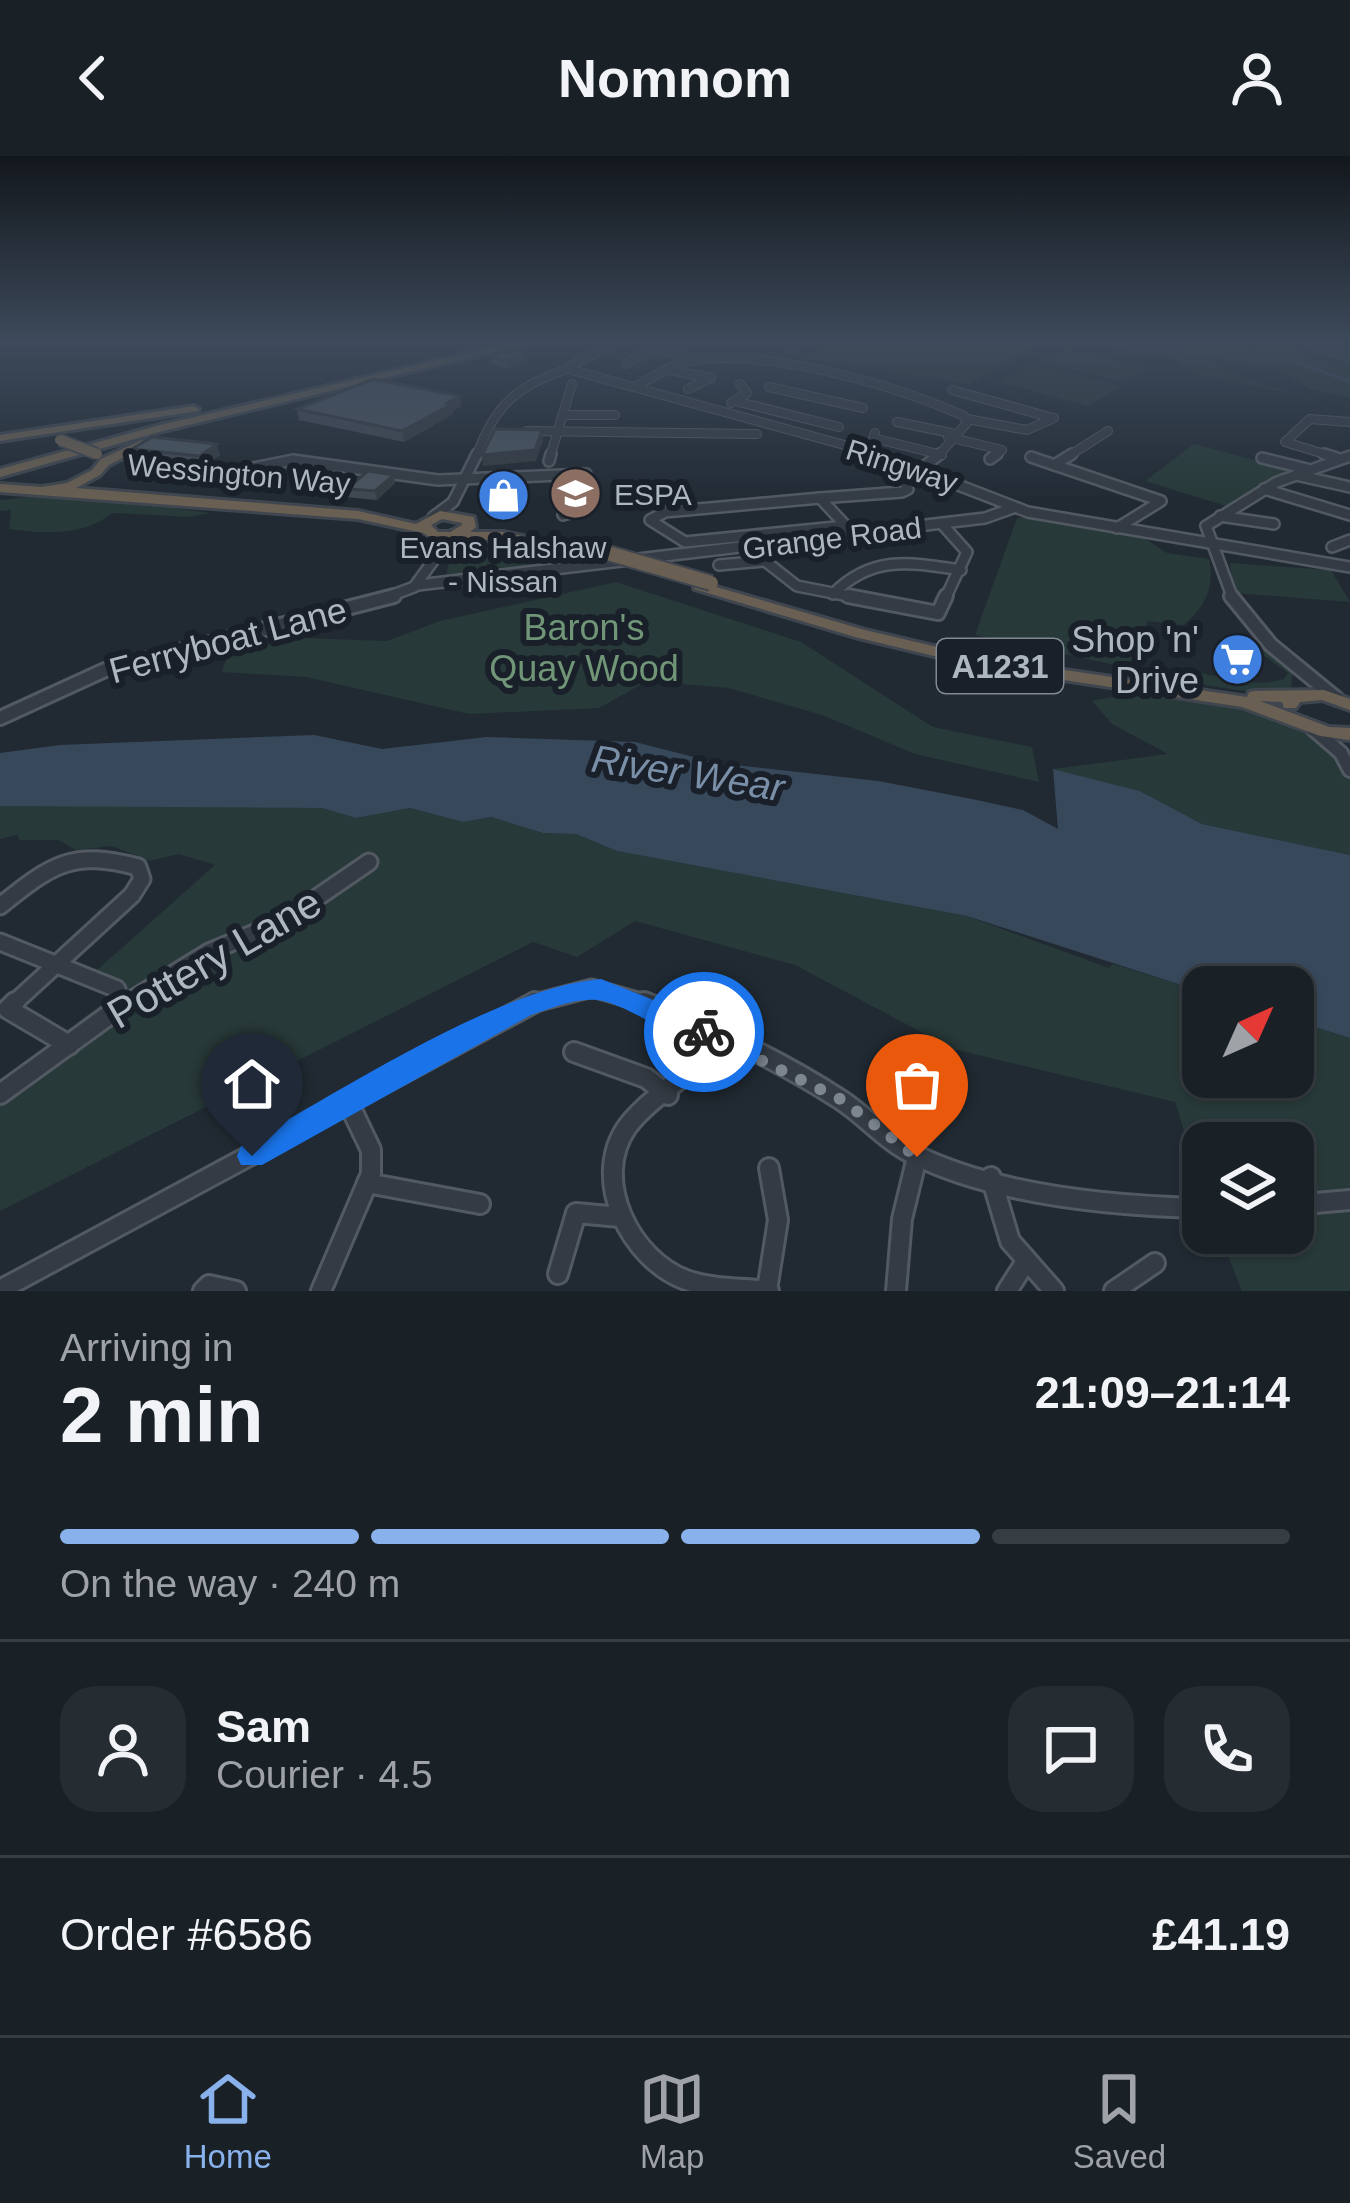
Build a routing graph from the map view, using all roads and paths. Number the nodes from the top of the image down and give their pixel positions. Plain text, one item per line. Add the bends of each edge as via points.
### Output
1 (250, 396) edge
2 (295, 396) edge
3 (313, 396) edge
4 (506, 396) edge
5 (568, 396) edge
6 (660, 396) edge
7 (738, 396) edge
8 (813, 396) edge
9 (900, 396) edge
10 (951, 396) edge
11 (974, 396) edge
12 (735, 401) junction
13 (936, 406) junction
14 (856, 408) dead end
15 (714, 411) junction
16 (562, 415) junction
17 (615, 415) dead end
18 (837, 416) dead end
19 (967, 419) junction
20 (824, 422) junction
21 (897, 422) dead end
22 (1350, 422) edge
23 (839, 428) dead end
24 (484, 430) junction
25 (502, 430) edge
26 (521, 431) edge
27 (558, 431) junction
28 (1108, 431) dead end
29 (875, 433) dead end
30 (758, 434) dead end
31 (23, 435) junction
32 (950, 435) junction
33 (2, 438) edge
34 (942, 455) junction
35 (1031, 458) dead end
36 (1262, 458) dead end
37 (1345, 458) edge
38 (990, 459) dead end
39 (101, 461) junction
40 (549, 461) dead end
41 (1054, 465) junction
42 (922, 468) junction
43 (1307, 469) junction
44 (0, 471) edge
45 (1294, 475) junction
46 (203, 478) dead end
47 (465, 479) junction
48 (904, 481) dead end
49 (1350, 487) edge
50 (0, 490) edge
51 (49, 490) junction
52 (1264, 490) junction
53 (820, 498) junction
54 (458, 501) junction
55 (1013, 508) junction
56 (1350, 514) edge
57 (563, 515) dead end
58 (1220, 516) junction
59 (468, 519) junction
60 (428, 524) junction
61 (942, 524) junction
62 (1274, 524) dead end
63 (1205, 526) junction
64 (1116, 528) junction
65 (850, 531) junction
66 (453, 535) junction
67 (1179, 535) dead end
68 (812, 536) junction
69 (1350, 540) edge
70 (1208, 542) junction
71 (1332, 547) dead end
72 (438, 548) junction
73 (592, 556) junction
74 (719, 565) dead end
75 (1350, 567) edge
76 (961, 570) junction
77 (705, 584) junction
78 (418, 585) junction
79 (833, 595) junction
80 (1301, 672) junction
81 (1296, 696) junction
82 (1343, 702) edge
83 (0, 718) edge
84 (1306, 724) junction
85 (1347, 740) edge
86 (1350, 770) edge
87 (369, 862) dead end
88 (0, 906) edge
89 (0, 942) edge
90 (54, 965) junction
91 (117, 989) dead end
92 (727, 1042) junction
93 (69, 1045) junction
94 (574, 1052) dead end
95 (0, 1094) edge
96 (668, 1095) junction
97 (348, 1102) junction
98 (917, 1157) junction
99 (769, 1168) dead end
100 (991, 1177) junction
101 (367, 1183) junction
102 (1350, 1200) edge
103 (1314, 1203) edge
104 (480, 1204) dead end
105 (1182, 1209) edge
106 (620, 1216) junction
107 (1155, 1263) dead end
108 (1023, 1266) junction
109 (558, 1274) dead end
110 (0, 1290) edge
111 (768, 1290) edge
112 (203, 1291) edge
113 (236, 1291) edge
114 (320, 1291) edge
115 (896, 1291) edge
116 (1006, 1291) edge
117 (1054, 1291) edge
118 (1114, 1291) edge

1 - 31 highway
2 - 44 highway
3 - 39 highway
4 - 24 street
5 - 16 street
6 - 15 street, Ringway
7 - 12 street
8 - 14 street
9 - 13 street
10 - 13 street
11 - 19 street via 1057,416 1028,433
12 - 15 street
12 - 20 street
13 - 19 street
15 - 42 street, Ringway
16 - 17 street
16 - 27 street
18 - 20 street
19 - 32 street
20 - 23 street
21 - 32 street
22 - 37 street via 1310,418 1285,442
24 - 25 street
24 - 47 street
26 - 27 street
27 - 30 street
27 - 40 street
28 - 41 street
29 - 34 street
31 - 33 highway
31 - 39 highway, bridge via 60,440
32 - 34 street
32 - 38 street via 1007,450
34 - 42 street
35 - 41 street
36 - 43 street
37 - 43 street
39 - 51 highway via 81,481
39 - 60 highway, Wessington Way via 103,481 126,490
41 - 64 street via 1161,501
42 - 55 street, Ringway
43 - 45 street
45 - 49 street
45 - 52 street
46 - 47 street via 275,462
47 - 54 street
47 - 57 street via 586,474 579,510
48 - 53 street via 902,492
50 - 51 highway
51 - 60 highway, Wessington Way
52 - 56 street
52 - 58 street
53 - 65 street
53 - 68 street via 718,501 650,520 686,542
54 - 59 street
54 - 60 street
55 - 61 street, Grange Road
55 - 64 street, Grange Road
58 - 62 street
58 - 63 street
59 - 60 highway, Wessington Way
59 - 66 highway via 469,527
59 - 73 highway, Wessington Way / A1231
60 - 66 highway, Wessington Way
60 - 72 street
61 - 65 street, Grange Road
61 - 76 street via 966,548
63 - 67 street
63 - 70 street
64 - 70 street, Grange Road
65 - 68 street, Grange Road
66 - 72 street
66 - 73 highway, Wessington Way / A1231 via 502,536
68 - 73 street, Grange Road
69 - 71 street
70 - 75 street, Grange Road
70 - 80 street via 1228,600
72 - 78 street
73 - 77 highway, Wessington Way / A1231, bridge
73 - 78 street, Grange Road
74 - 79 street via 765,561 787,582
76 - 79 street via 914,563 858,569
76 - 79 street via 938,613
77 - 81 highway, Wessington Way / A1231 via 991,658
77 - 84 highway, Wessington Way / A1231 via 984,663 1246,702
78 - 83 street, Ferryboat Lane via 105,670
80 - 81 street
80 - 82 street
81 - 82 highway, Wessington Way
81 - 84 highway via 1289,708
84 - 85 highway, Wessington Way
85 - 86 street
87 - 93 street, Pottery Lane via 283,921 146,989
88 - 90 street via 58,860 95,854 138,868 142,879 132,896
89 - 90 street
90 - 91 street
90 - 93 street via 8,1009
92 - 96 street
92 - 97 street via 601,989 567,992 522,1007
92 - 98 street via 842,1100
93 - 95 street, Pottery Lane
94 - 96 street via 646,1078
96 - 106 street via 626,1128 614,1175
97 - 101 street via 371,1150
97 - 110 street
98 - 100 street
98 - 115 street
99 - 111 street via 778,1220
100 - 105 street
100 - 108 street via 1002,1229
101 - 104 street
101 - 114 street
102 - 103 street
106 - 109 street via 576,1213
106 - 111 street via 644,1255 687,1282
107 - 118 street
108 - 116 street
108 - 117 street
112 - 113 street

